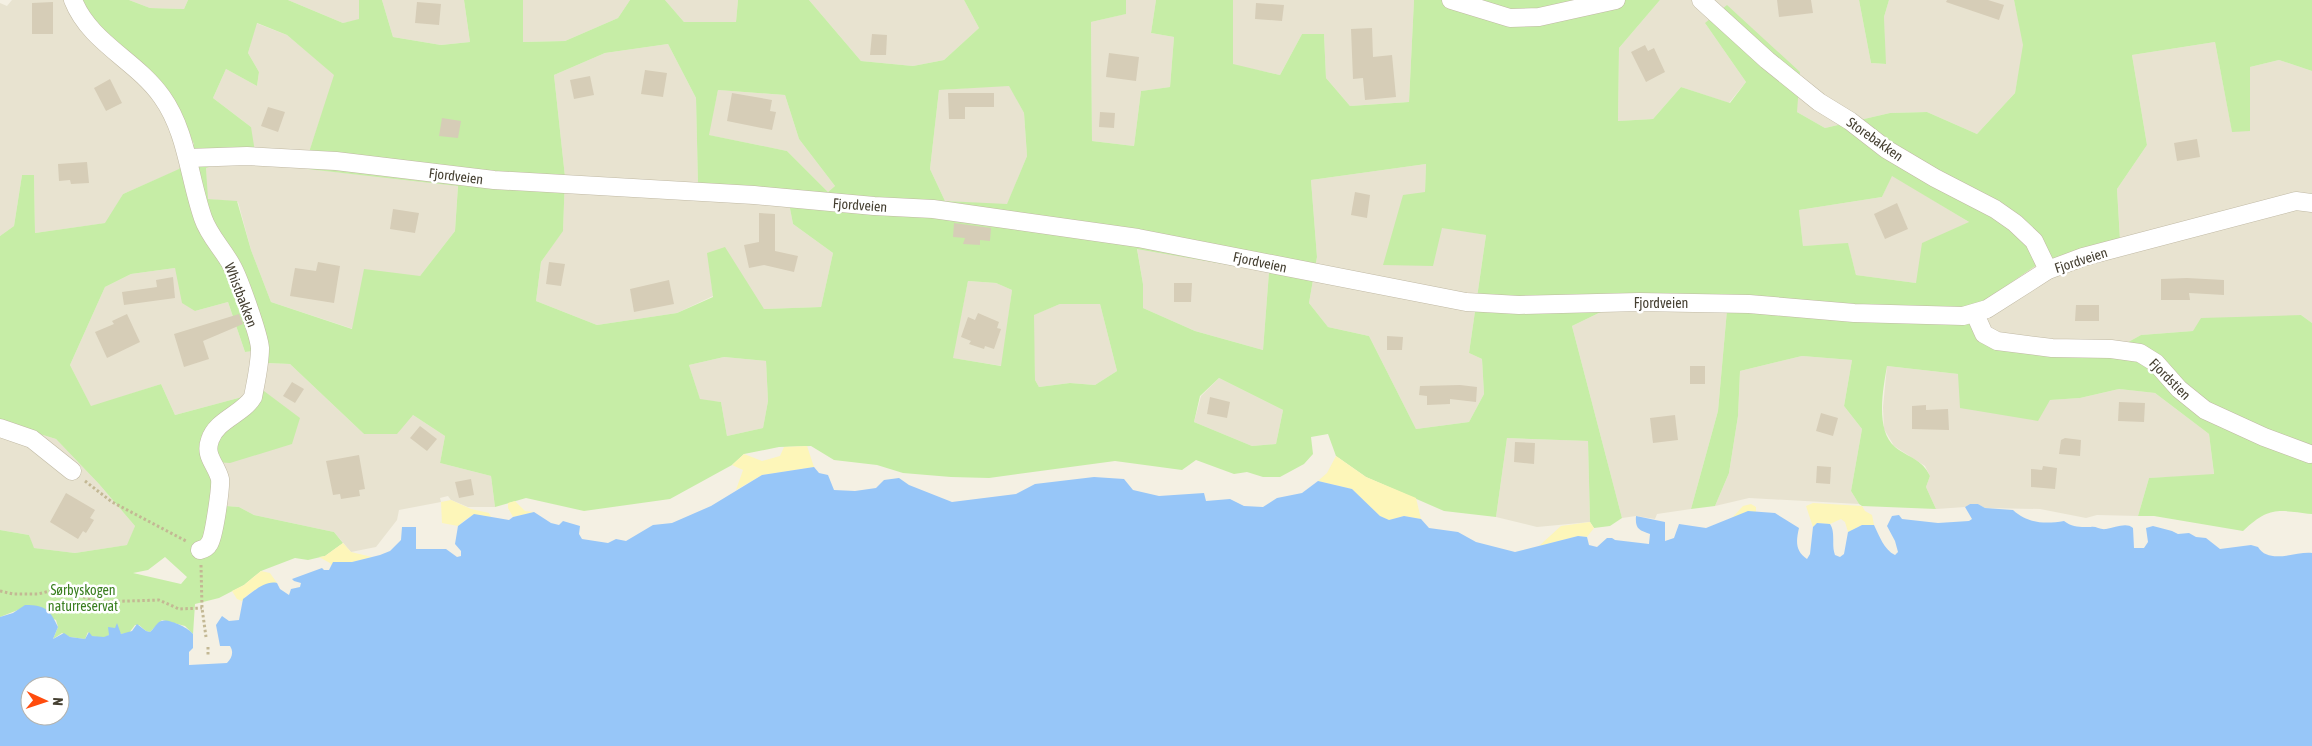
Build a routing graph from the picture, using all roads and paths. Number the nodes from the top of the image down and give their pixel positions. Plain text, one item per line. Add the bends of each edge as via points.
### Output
1 (73, 0) edge
2 (1451, 0) edge
3 (1616, 0) edge
4 (1701, 0) edge
5 (188, 158) junction
6 (2312, 203) edge
7 (2048, 270) junction
8 (1975, 314) junction
9 (0, 428) edge
10 (2310, 454) dead end
11 (72, 471) joint
12 (200, 550) junction
13 (0, 591) edge
14 (202, 608) junction
15 (206, 636) dead end
16 (208, 647) dead end
17 (208, 658) dead end

1 - 5 street, Whistbakken via 90,28 163,98 177,124
2 - 3 street via 1510,18 1539,17
4 - 7 street, Storebakken via 1767,60 1886,150 1995,208 2015,223 2034,241
5 - 8 street, Fjordveien via 247,156 336,161 494,180 933,209 1138,238 1466,302 1519,305 1740,304 1854,313
5 - 12 street, Whistbakken via 204,222 233,267 260,347 254,397 210,438 207,450 220,480 211,541
6 - 7 street, Fjordveien via 2296,202 2162,236
7 - 8 street, Fjordveien
8 - 10 street, Fjordstien via 1984,334 1997,342 2052,348 2111,349 2140,354 2156,364 2179,390 2205,410
9 - 11 street via 32,439
11 - 12 path via 112,502
12 - 14 path
13 - 14 path via 38,594 54,590 98,602 159,600 179,609
14 - 15 path
16 - 17 path

